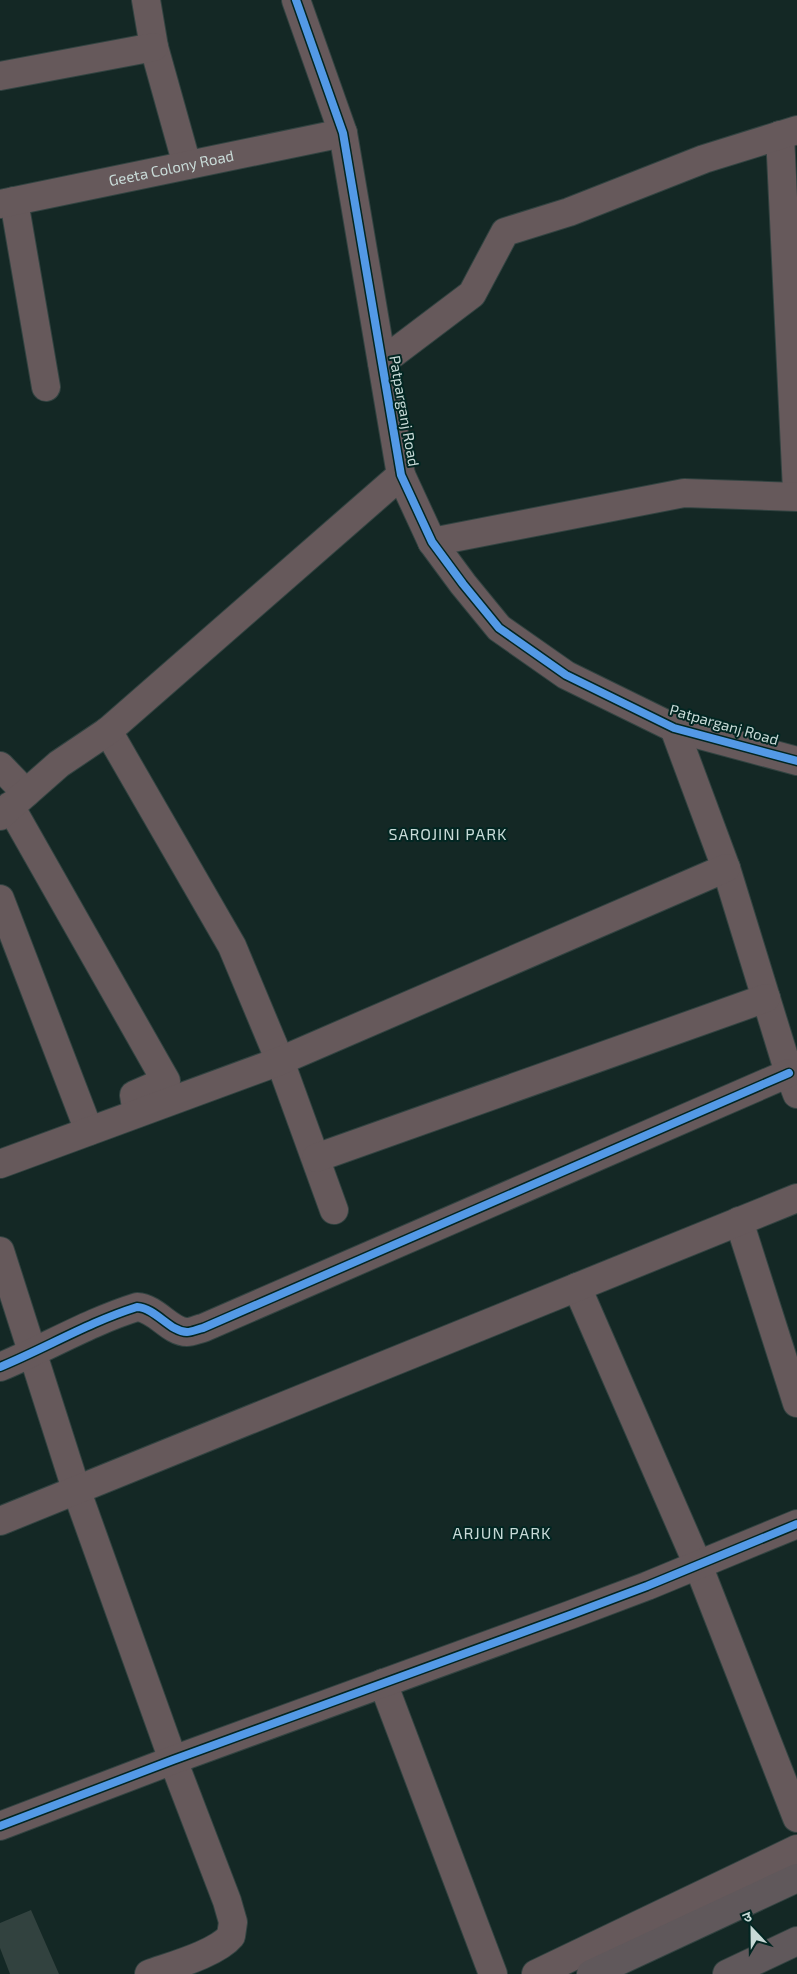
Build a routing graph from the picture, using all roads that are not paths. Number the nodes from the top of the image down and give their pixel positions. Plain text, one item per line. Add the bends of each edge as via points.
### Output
1 (146, 0) edge
2 (296, 0) edge
3 (154, 46) junction
4 (0, 76) edge
5 (789, 132) edge
6 (343, 133) junction
7 (187, 166) junction
8 (7, 203) edge
9 (382, 362) junction
10 (46, 387) dead end
11 (400, 475) junction
12 (797, 490) edge
13 (797, 497) edge
14 (432, 542) junction
15 (674, 728) junction
16 (108, 731) junction
17 (797, 761) edge
18 (0, 766) edge
19 (12, 805) edge
20 (726, 868) junction
21 (0, 899) edge
22 (766, 998) junction
23 (280, 1061) junction
24 (793, 1084) edge
25 (137, 1113) junction
26 (89, 1131) junction
27 (316, 1158) junction
28 (0, 1164) edge
29 (797, 1198) edge
30 (334, 1210) dead end
31 (739, 1221) junction
32 (0, 1251) edge
33 (577, 1287) junction
34 (32, 1354) junction
35 (0, 1367) edge
36 (797, 1403) edge
37 (76, 1489) junction
38 (0, 1521) edge
39 (797, 1524) edge
40 (698, 1565) junction
41 (383, 1683) junction
42 (173, 1760) junction
43 (797, 1818) edge
44 (0, 1826) edge
45 (797, 1849) edge
46 (797, 1878) edge
47 (797, 1940) edge
48 (149, 1974) edge
49 (493, 1974) edge
50 (536, 1974) edge
51 (591, 1974) edge
52 (727, 1974) edge

1 - 3 street
2 - 6 street, Patparganj Road
3 - 4 street
3 - 7 street
5 - 9 street via 704,159 569,212 505,232 472,294
5 - 12 street
6 - 7 street, Geeta Colony Road
6 - 9 street, Patparganj Road
7 - 8 street, Geeta Colony Road
8 - 10 street
9 - 11 street, Patparganj Road
11 - 14 street, Patparganj Road
11 - 16 street
13 - 14 street via 684,494
14 - 15 street, Patparganj Road via 499,628 566,675
15 - 17 street, Patparganj Road
15 - 20 street
16 - 19 street via 59,764
16 - 23 street via 232,946
18 - 19 street
19 - 25 street via 166,1081 134,1095
20 - 22 street
20 - 23 street
21 - 26 street
22 - 24 street
22 - 27 street
23 - 25 street
23 - 27 street
24 - 34 street via 203,1328 187,1332 179,1330 144,1307 137,1307 84,1327
25 - 26 street
26 - 28 street
27 - 30 street
29 - 31 street
31 - 33 street
31 - 36 street
32 - 34 street
33 - 37 street
33 - 40 street
34 - 35 street
34 - 37 street
37 - 38 street
37 - 42 street
39 - 40 street
40 - 41 street
40 - 43 street
41 - 42 street
41 - 49 street
42 - 44 street
42 - 48 street via 227,1901 233,1932 217,1947
45 - 50 street
46 - 51 main road
47 - 52 main road

